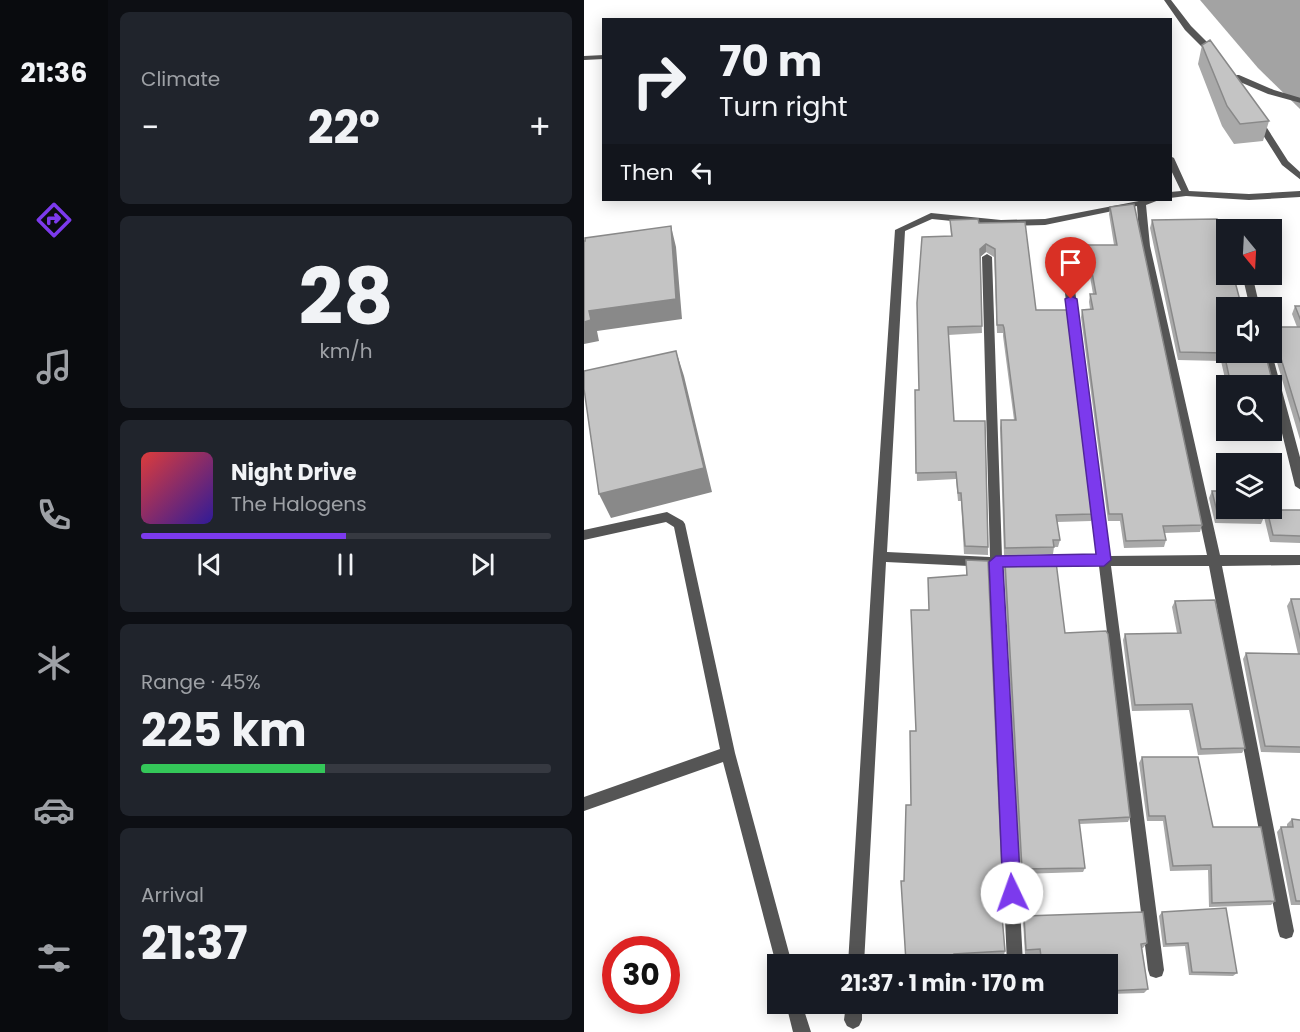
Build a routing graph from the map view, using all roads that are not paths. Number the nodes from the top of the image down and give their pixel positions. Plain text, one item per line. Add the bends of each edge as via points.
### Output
1 (1167, 0) edge
2 (602, 57) edge
3 (584, 58) edge
4 (1220, 61) edge
5 (1228, 69) edge
6 (1236, 77) junction
7 (1241, 86) edge
8 (1301, 101) edge
9 (1255, 114) edge
10 (1172, 162) edge
11 (1301, 178) edge
12 (1186, 193) junction
13 (1301, 194) edge
14 (1172, 195) edge
15 (1152, 201) edge
16 (1141, 204) junction
17 (1065, 252) dead end
18 (986, 256) dead end
19 (1270, 363) edge
20 (1301, 486) edge
21 (584, 535) edge
22 (879, 557) junction
23 (1214, 558) junction
24 (1104, 560) junction
25 (1301, 560) edge
26 (996, 562) junction
27 (728, 753) junction
28 (584, 804) edge
29 (1286, 931) dead end
30 (781, 954) edge
31 (857, 954) edge
32 (1015, 954) edge
33 (1156, 970) dead end
34 (797, 1014) edge
35 (802, 1032) edge

1 - 4 street
2 - 3 street
5 - 6 street
6 - 7 street
6 - 8 street
9 - 11 street via 1285,163
10 - 12 street
12 - 13 street via 1249,197
12 - 14 street
15 - 16 street
16 - 22 street via 1045,222 1001,223 931,216 900,230
16 - 23 street via 1145,246
17 - 24 street
18 - 26 street
19 - 20 street
21 - 27 street via 667,517 679,524
22 - 26 street
22 - 31 street
23 - 24 street
23 - 25 street
23 - 29 street
24 - 26 street
24 - 33 street
26 - 32 street
27 - 28 street
27 - 30 street
34 - 35 street

